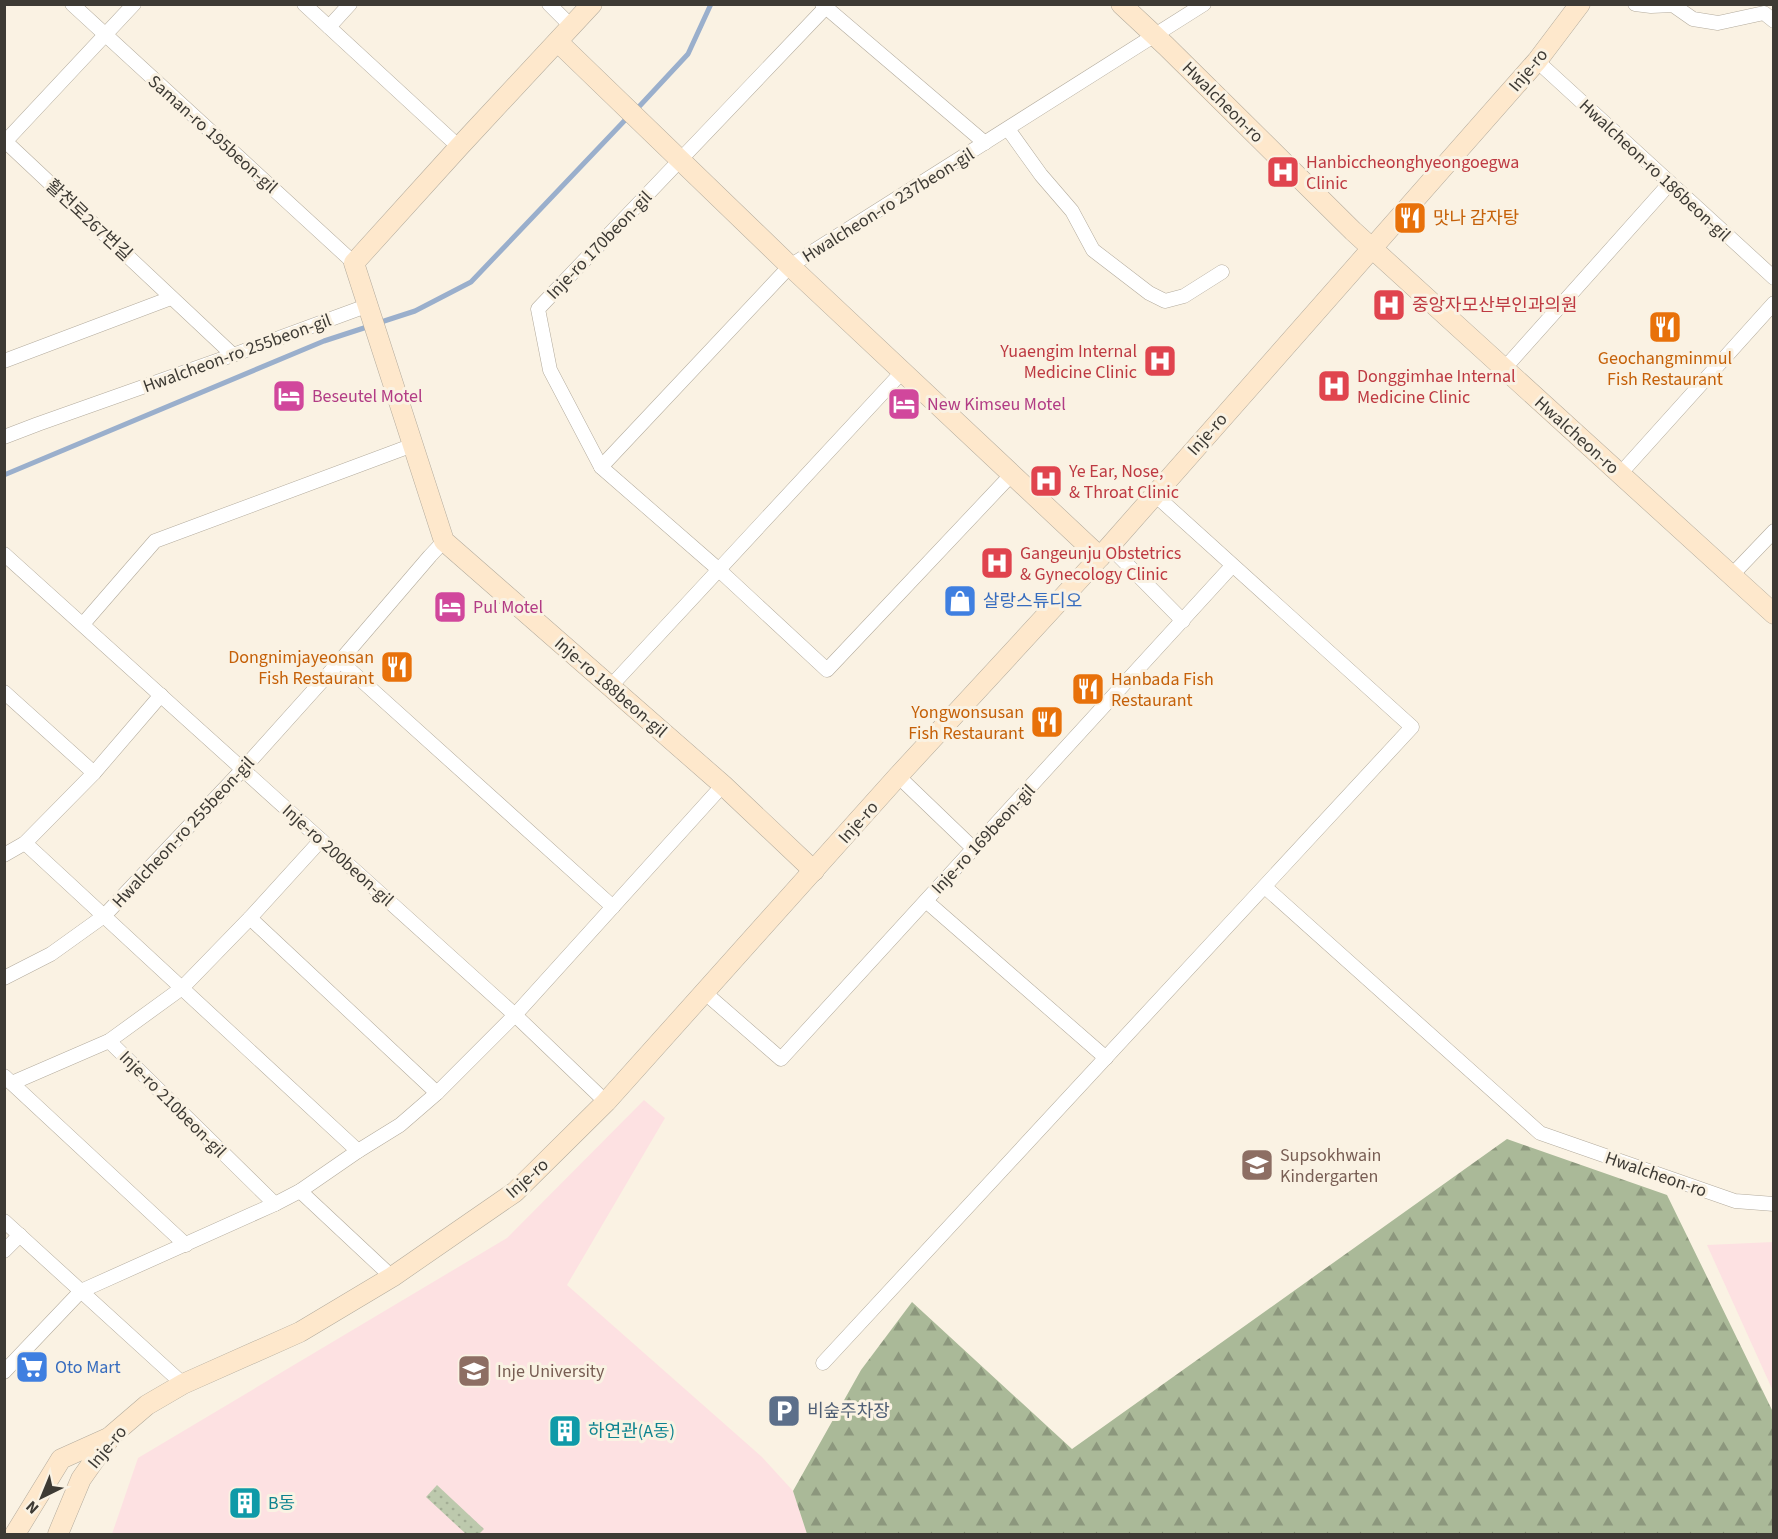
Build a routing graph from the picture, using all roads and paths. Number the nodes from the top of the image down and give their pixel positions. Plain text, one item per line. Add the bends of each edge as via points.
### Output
1 (72, 4) edge
2 (134, 4) edge
3 (304, 4) edge
4 (350, 4) edge
5 (549, 4) edge
6 (592, 4) edge
7 (1121, 4) edge
8 (1204, 4) edge
9 (1580, 4) edge
10 (1635, 4) edge
11 (824, 6) edge
12 (1773, 21) edge
13 (329, 27) junction
14 (572, 27) junction
15 (105, 35) junction
16 (1155, 36) junction
17 (558, 42) junction
18 (1537, 61) junction
19 (1008, 129) junction
20 (5, 142) edge
21 (985, 143) junction
22 (459, 147) junction
23 (680, 160) junction
24 (1670, 183) junction
25 (1373, 249) junction
26 (354, 263) junction
27 (790, 266) junction
28 (1222, 272) dead end
29 (1773, 279) edge
30 (171, 298) junction
31 (1773, 303) edge
32 (370, 310) junction
33 (233, 355) junction
34 (4, 361) edge
35 (1504, 369) junction
36 (903, 371) junction
37 (4, 437) edge
38 (413, 445) junction
39 (601, 467) junction
40 (1012, 474) junction
41 (1620, 474) junction
42 (1154, 494) junction
43 (1773, 531) edge
44 (444, 541) junction
45 (1104, 552) junction
46 (4, 554) edge
47 (1232, 566) junction
48 (718, 569) junction
49 (1731, 576) junction
50 (1773, 614) edge
51 (1183, 621) junction
52 (83, 624) junction
53 (340, 661) junction
54 (610, 687) junction
55 (5, 694) edge
56 (161, 695) junction
57 (243, 769) junction
58 (94, 773) junction
59 (898, 776) junction
60 (723, 785) junction
61 (321, 840) junction
62 (25, 843) junction
63 (974, 849) junction
64 (4, 855) edge
65 (814, 871) junction
66 (1264, 887) junction
67 (926, 901) junction
68 (613, 907) junction
69 (104, 916) junction
70 (250, 918) junction
71 (4, 978) edge
72 (182, 988) junction
73 (704, 992) junction
74 (515, 1015) junction
75 (109, 1041) junction
76 (1106, 1058) junction
77 (8, 1080) edge
78 (437, 1093) junction
79 (606, 1102) junction
80 (358, 1151) junction
81 (300, 1191) junction
82 (275, 1204) junction
83 (1773, 1204) edge
84 (4, 1221) edge
85 (20, 1235) junction
86 (186, 1245) junction
87 (4, 1251) edge
88 (392, 1277) junction
89 (81, 1291) junction
90 (823, 1363) dead end
91 (4, 1372) edge
92 (183, 1384) junction
93 (112, 1436) junction
94 (15, 1534) edge
95 (58, 1534) edge

1 - 15 street, Saman-ro 195beon-gil
2 - 15 street
3 - 13 street
4 - 13 street
5 - 14 street
6 - 14 street
7 - 16 street, Hwalcheon-ro
8 - 16 street, Hwalcheon-ro 237beon-gil
9 - 18 street, Inje-ro
10 - 12 street via 1674,5 1694,19 1718,23 1764,13
11 - 21 street, Hwalcheon-ro 237beon-gil
11 - 23 street
13 - 22 street
14 - 17 street
15 - 20 street
15 - 26 street, Saman-ro 195beon-gil
16 - 19 street, Hwalcheon-ro 237beon-gil
16 - 25 street, Hwalcheon-ro
17 - 22 street
17 - 23 street
18 - 24 street, Hwalcheon-ro 186beon-gil
18 - 25 street, Inje-ro
19 - 21 street, Hwalcheon-ro 237beon-gil
19 - 28 street via 1072,211 1093,250 1149,294 1165,301 1184,296
20 - 30 street, 활천로267번길
21 - 27 street, Hwalcheon-ro 237beon-gil
22 - 26 street
23 - 27 street
23 - 39 street, Inje-ro 170beon-gil via 538,309 550,370
24 - 29 street, Hwalcheon-ro 186beon-gil
24 - 35 street
25 - 35 street, Hwalcheon-ro
25 - 42 street, Inje-ro
26 - 32 street
27 - 36 street
27 - 39 street
30 - 33 street, 활천로267번길
30 - 34 street
31 - 41 street
32 - 33 street, Hwalcheon-ro 255beon-gil
32 - 38 street
33 - 37 street, Hwalcheon-ro 255beon-gil
35 - 41 street, Hwalcheon-ro
36 - 40 street
36 - 48 street
38 - 44 street
38 - 52 street via 155,541
39 - 48 street, Inje-ro 170beon-gil
40 - 45 street
40 - 48 street, Inje-ro 170beon-gil via 827,670
41 - 49 street, Hwalcheon-ro
42 - 45 street, Inje-ro
42 - 47 street
43 - 49 street
44 - 53 street, Hwalcheon-ro 255beon-gil
44 - 54 street, Inje-ro 188beon-gil
45 - 51 street
45 - 59 street, Inje-ro
46 - 52 street, Inje-ro 200beon-gil
47 - 51 street, Inje-ro 169beon-gil
47 - 66 street via 1412,727
48 - 54 street
49 - 50 street, Hwalcheon-ro
51 - 63 street, Inje-ro 169beon-gil
52 - 56 street, Inje-ro 200beon-gil
53 - 57 street, Hwalcheon-ro 255beon-gil
53 - 68 street
54 - 60 street, Inje-ro 188beon-gil
55 - 58 street
56 - 57 street, Inje-ro 200beon-gil
56 - 58 street
57 - 61 street, Inje-ro 200beon-gil
57 - 69 street, Hwalcheon-ro 255beon-gil
58 - 62 street
59 - 63 street
59 - 65 street, Inje-ro
60 - 65 street, Inje-ro 188beon-gil
60 - 68 street
61 - 70 street, Inje-ro 210beon-gil
61 - 74 street, Inje-ro 200beon-gil
62 - 64 street
62 - 69 street
63 - 67 street, Inje-ro 169beon-gil
65 - 73 street, Inje-ro
66 - 76 street
66 - 83 street, Hwalcheon-ro via 1540,1133 1735,1201
67 - 73 street, Inje-ro 169beon-gil via 781,1059
67 - 76 street
68 - 74 street
69 - 71 street, Hwalcheon-ro 255beon-gil via 51,954
69 - 72 street
70 - 72 street, Inje-ro 210beon-gil
70 - 78 street
72 - 75 street, Inje-ro 210beon-gil
72 - 80 street
73 - 79 street, Inje-ro
74 - 78 street
74 - 79 street, Inje-ro 200beon-gil
75 - 77 street
75 - 82 street, Inje-ro 210beon-gil
76 - 90 street
77 - 86 street
78 - 80 street via 399,1125
79 - 88 street, Inje-ro via 515,1192
80 - 81 street
81 - 82 street
81 - 88 street
82 - 86 street
84 - 85 street
85 - 87 street
85 - 89 street
86 - 89 street
88 - 92 street, Inje-ro via 300,1332
89 - 91 street
89 - 92 street
92 - 93 street, Inje-ro via 147,1405
93 - 94 street via 61,1459
93 - 95 street, Inje-ro via 81,1479

